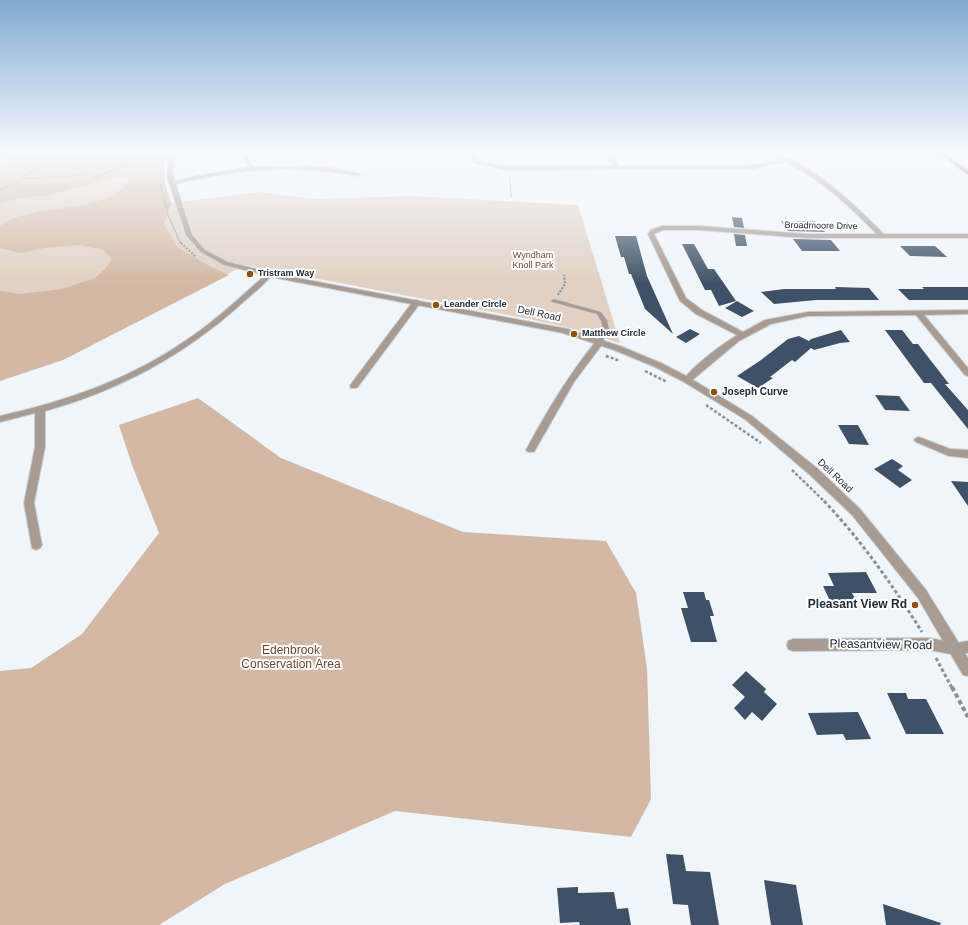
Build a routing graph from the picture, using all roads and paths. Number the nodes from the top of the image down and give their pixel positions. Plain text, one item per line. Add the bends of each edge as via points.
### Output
1 (164, 197) edge
2 (176, 197) edge
3 (843, 197) edge
4 (882, 236) junction
5 (968, 236) edge
6 (197, 258) dead end
7 (270, 274) junction
8 (564, 275) dead end
9 (554, 301) joint
10 (417, 302) junction
11 (968, 312) edge
12 (918, 313) junction
13 (743, 335) junction
14 (600, 342) junction
15 (593, 351) junction
16 (625, 363) dead end
17 (644, 371) dead end
18 (968, 373) edge
19 (687, 380) junction
20 (669, 383) dead end
21 (354, 386) dead end
22 (700, 401) dead end
23 (40, 409) junction
24 (0, 419) edge
25 (919, 440) dead end
26 (763, 445) dead end
27 (531, 450) dead end
28 (968, 454) edge
29 (791, 469) dead end
30 (36, 545) dead end
31 (929, 644) junction
32 (793, 645) dead end
33 (962, 648) edge
34 (968, 670) edge
35 (968, 717) edge

1 - 6 path via 178,241
2 - 7 street, Dell Road via 189,236 203,251 226,264
3 - 4 street
4 - 5 street, Broadmoore Drive
4 - 13 street, Broadmoore Drive via 806,236 699,228 662,228 652,231 682,299 699,312
7 - 10 street, Dell Road
7 - 23 street via 212,325 163,359 95,391
8 - 9 path via 564,284
9 - 14 lane via 599,313 606,330
10 - 14 street, Dell Road via 545,327
10 - 21 street
11 - 12 street
12 - 13 street via 808,314 767,323
12 - 18 street
13 - 19 street
14 - 15 street
14 - 19 street, Dell Road via 658,365
15 - 16 path
15 - 27 street via 556,402
17 - 20 path
19 - 33 street, Dell Road via 749,418 834,490 876,535
22 - 26 path
23 - 24 street
23 - 30 street via 40,447 29,503
25 - 28 street via 949,452
29 - 31 path via 819,494 870,552
31 - 32 street, Pleasantview Road
31 - 33 street, Pleasantview Road
31 - 35 path
33 - 34 street, Dell Road

